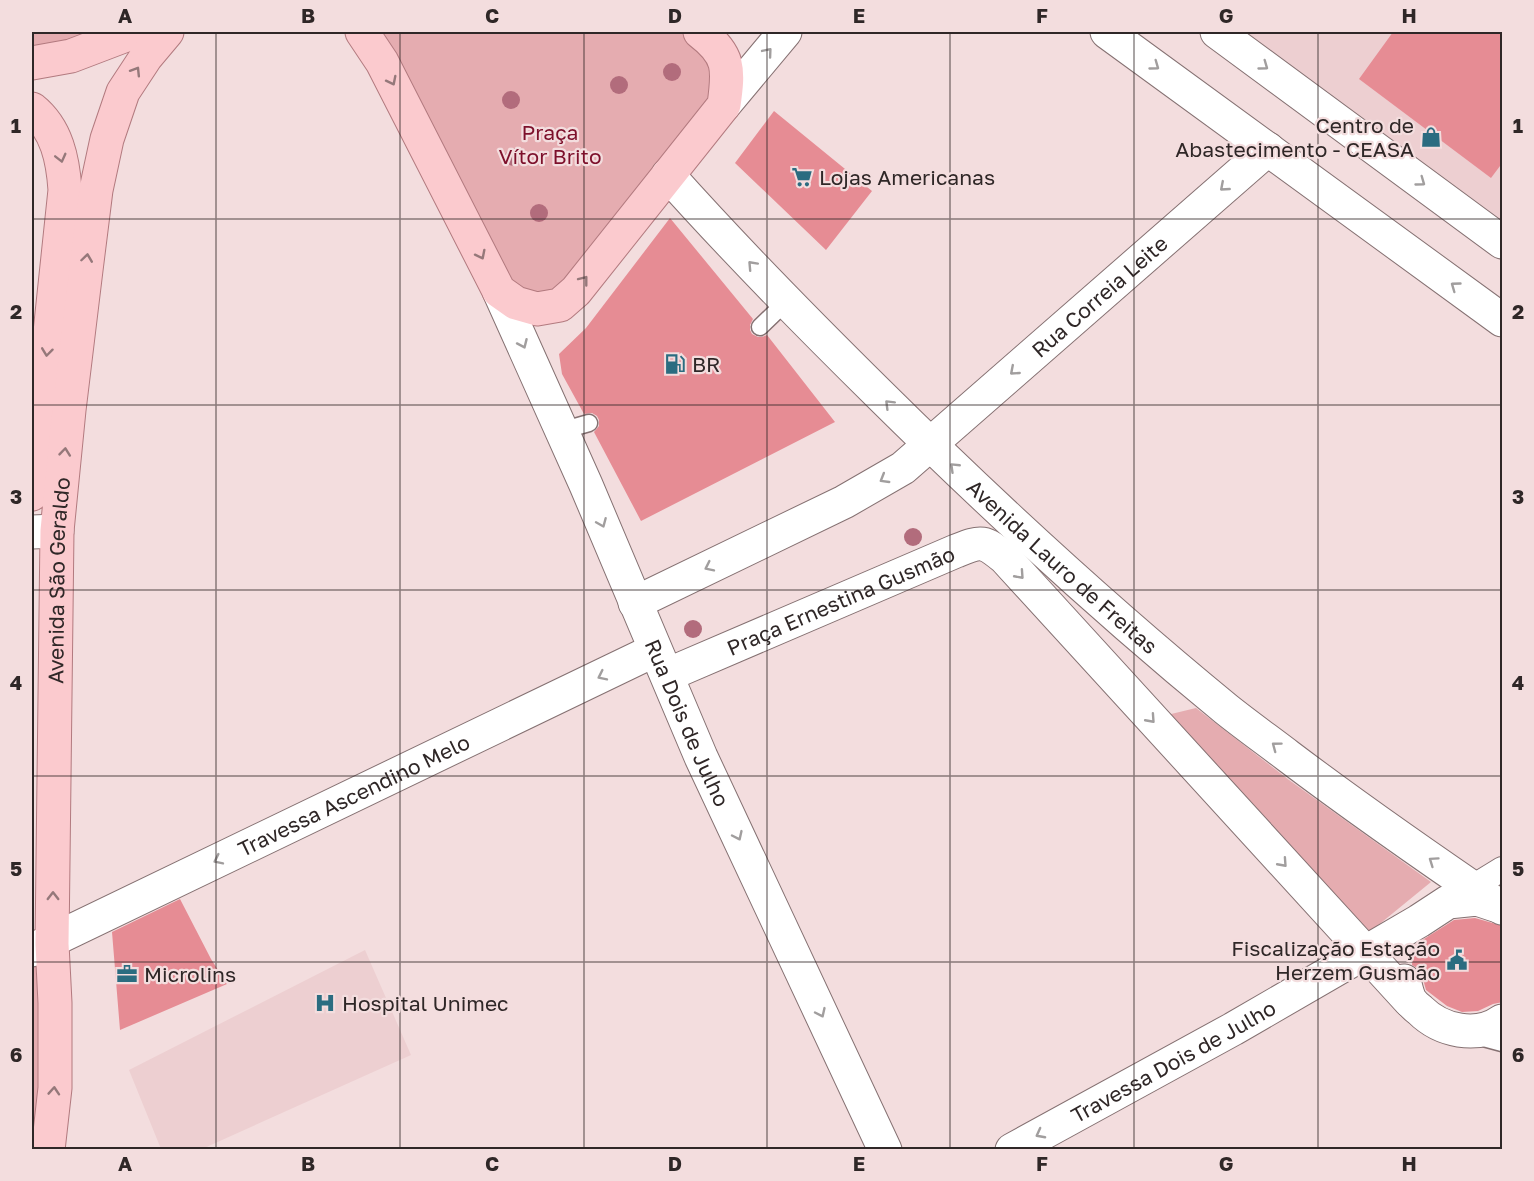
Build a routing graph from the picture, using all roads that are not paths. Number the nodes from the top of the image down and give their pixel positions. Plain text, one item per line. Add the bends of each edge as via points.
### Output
1 (134, 32) edge
2 (167, 32) edge
3 (362, 32) edge
4 (700, 32) edge
5 (785, 32) edge
6 (1107, 32) edge
7 (1217, 32) edge
8 (32, 63) edge
9 (724, 105) junction
10 (32, 109) edge
11 (1268, 149) junction
12 (668, 176) junction
13 (1503, 242) edge
14 (499, 291) junction
15 (786, 302) junction
16 (1503, 320) edge
17 (760, 327) dead end
18 (931, 445) junction
19 (32, 494) edge
20 (994, 505) junction
21 (44, 532) edge
22 (974, 544) junction
23 (635, 603) junction
24 (661, 663) junction
25 (1503, 869) edge
26 (1471, 888) junction
27 (1501, 907) edge
28 (1419, 921) junction
29 (42, 945) edge
30 (1366, 952) junction
31 (1410, 1001) junction
32 (1503, 1021) edge
33 (1455, 1030) junction
34 (1503, 1043) edge
35 (48, 1149) edge
36 (885, 1149) edge
37 (1012, 1149) edge

1 - 8 main road via 70,56
21 -> 2 main road, Avenida São Geraldo via 69,410 96,190 107,139 123,92
3 -> 14 main road via 382,62
4 - 9 main road via 714,42 726,63
9 -> 5 street
6 -> 11 street
7 -> 13 street
9 - 12 main road
10 -> 19 main road, Avenida São Geraldo via 57,144 64,190
16 -> 11 street
11 -> 18 street, Rua Correia Leite
14 -> 12 main road via 516,303 537,309 560,305 576,291
15 -> 12 street, Avenida Lauro de Freitas
14 -> 23 street, Rua Dois de Julho via 575,427 586,485
15 - 17 lane
18 -> 15 street, Avenida Lauro de Freitas
20 -> 18 street, Avenida Lauro de Freitas
18 -> 23 street via 903,468 844,502
20 - 22 street, Praça Ernestina Gusmão via 984,536
26 -> 20 street, Avenida Lauro de Freitas via 1227,710
29 -> 21 main road, Avenida São Geraldo
22 - 24 street, Praça Ernestina Gusmão
22 -> 30 street, Avenida Lauro de Freitas via 984,543 1005,558
23 - 24 street, Rua Dois de Julho
24 -> 29 street, Travessa Ascendino Melo
24 -> 36 street, Rua Dois de Julho via 701,757
25 - 26 street
26 - 27 street, Avenida Lauro de Freitas
27 - 28 street, Travessa Dois de Julho via 1478,900 1448,902
28 - 30 street, Travessa Dois de Julho
28 - 31 street via 1408,937 1402,967
35 -> 29 main road, Avenida São Geraldo via 55,1088 55,1003
30 - 31 street, Avenida Lauro de Freitas
30 -> 37 street, Travessa Dois de Julho
31 - 33 street, Avenida Lauro de Freitas via 1427,1017
32 - 33 street via 1477,1031
33 - 34 lane

